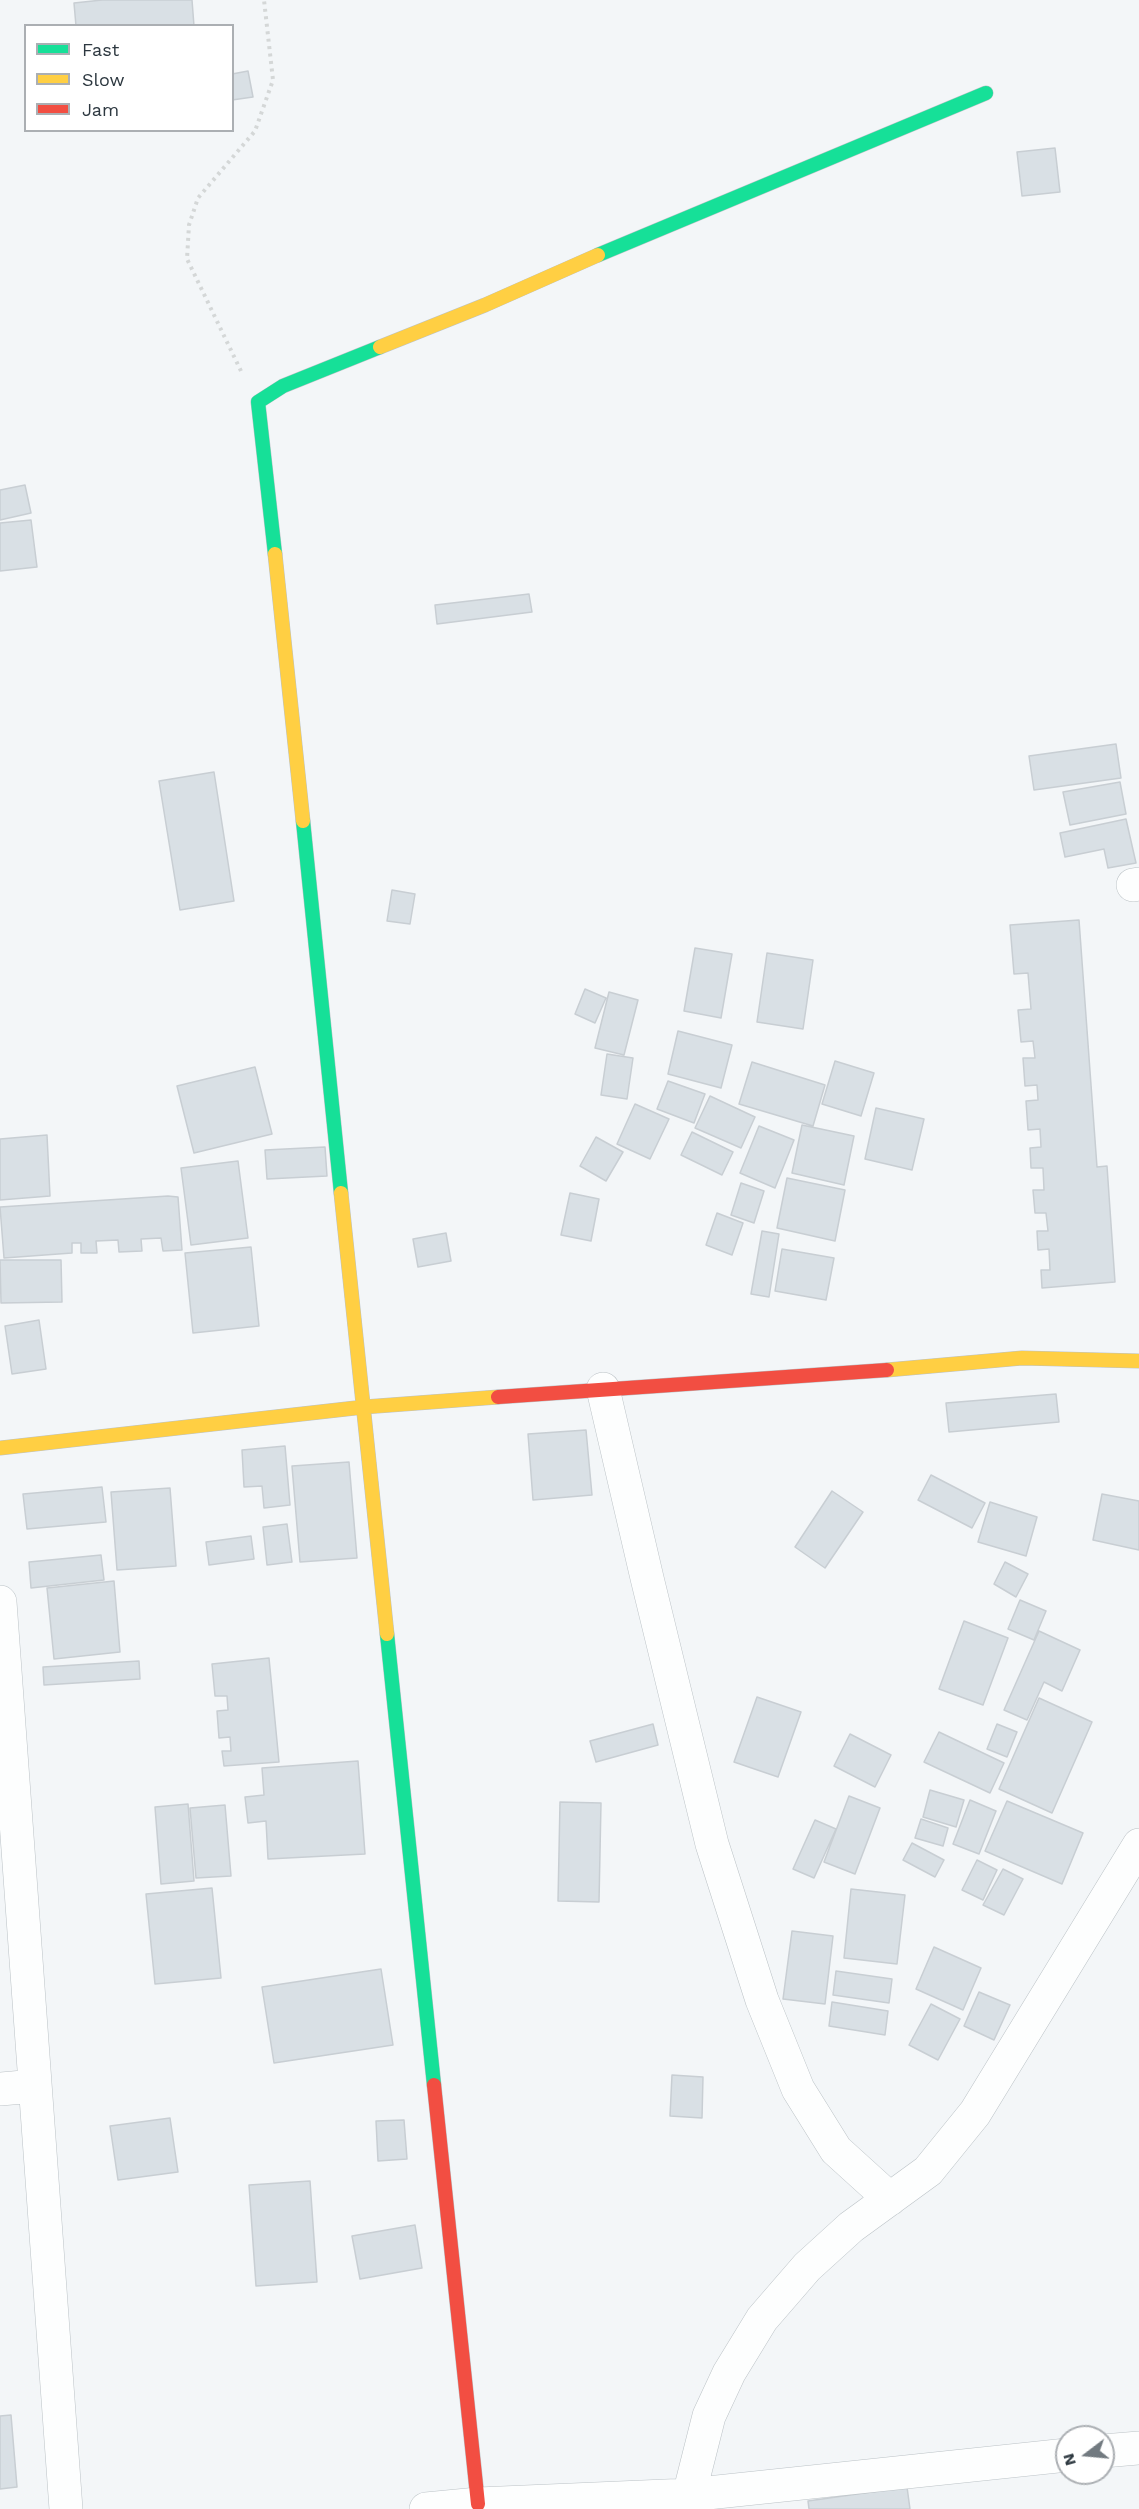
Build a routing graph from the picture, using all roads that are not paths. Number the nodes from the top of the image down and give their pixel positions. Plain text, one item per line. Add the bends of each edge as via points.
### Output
1 (986, 93) dead end
2 (1139, 1360) edge
3 (603, 1389) junction
4 (364, 1407) junction
5 (0, 1448) edge
6 (0, 1602) edge
7 (4, 1705) edge
8 (1139, 1845) edge
9 (34, 2086) junction
10 (0, 2089) edge
11 (890, 2199) junction
12 (1139, 2448) edge
13 (1115, 2450) edge
14 (1055, 2456) edge
15 (689, 2495) junction
16 (478, 2504) junction
17 (66, 2509) edge
18 (426, 2509) edge

1 - 4 street via 283,386 258,402
2 - 3 street via 1022,1358
3 - 4 street
3 - 11 street via 712,1844 762,2000 798,2089 836,2150
4 - 5 street
4 - 16 street
6 - 7 street
7 - 9 street
8 - 11 street via 975,2113 928,2171
9 - 10 street
9 - 17 street
11 - 15 street via 807,2266 762,2319 729,2373 709,2416
12 - 13 street
14 - 15 street
15 - 16 street
16 - 18 street

